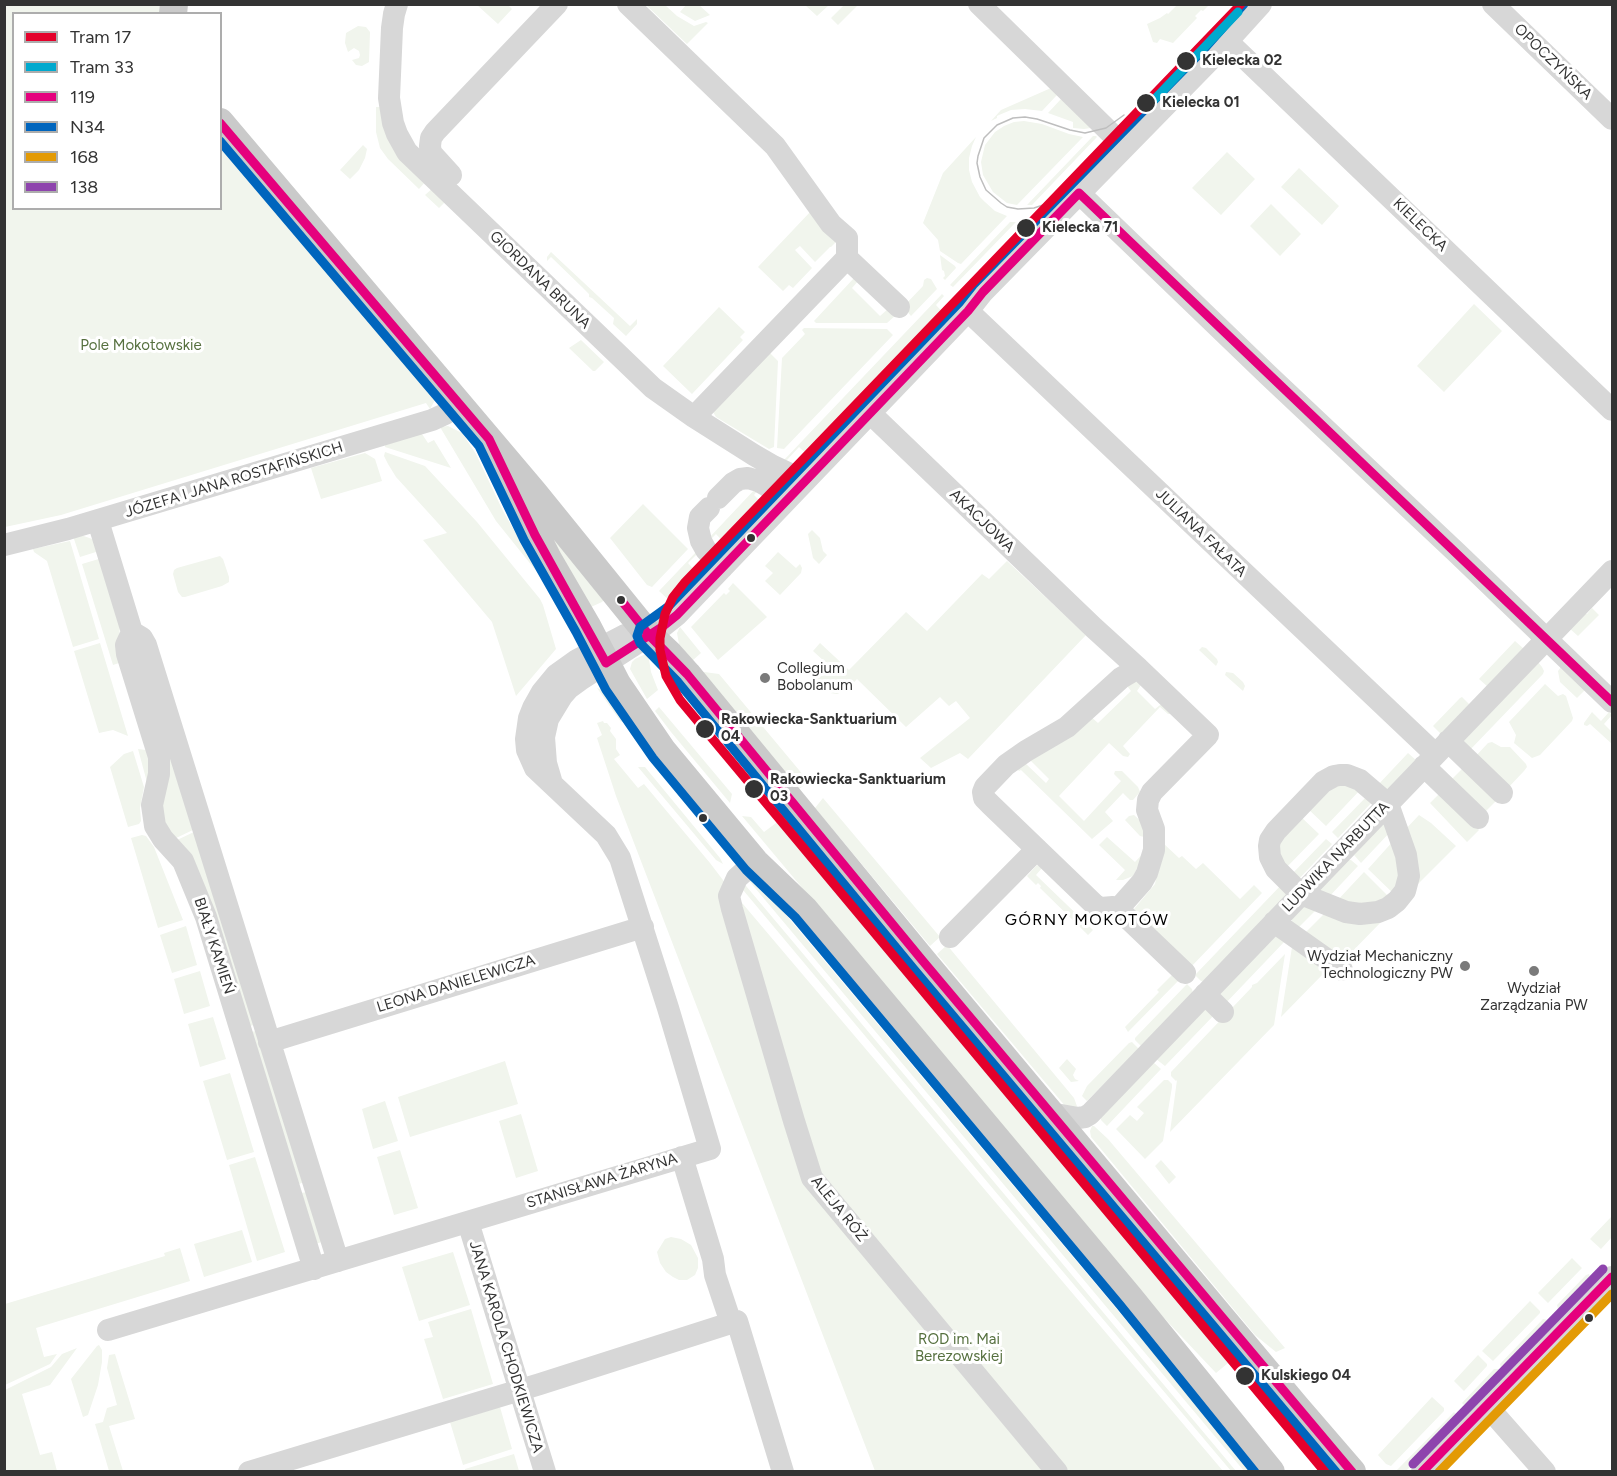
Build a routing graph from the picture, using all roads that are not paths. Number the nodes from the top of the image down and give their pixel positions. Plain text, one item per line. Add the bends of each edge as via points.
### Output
1 (397, 4) edge
2 (557, 4) edge
3 (628, 4) edge
4 (979, 4) edge
5 (1261, 4) edge
6 (1493, 4) edge
7 (1227, 41) junction
8 (1612, 118) edge
9 (222, 124) edge
10 (1124, 146) junction
11 (1079, 193) junction
12 (847, 258) junction
13 (899, 307) dead end
14 (968, 310) junction
15 (671, 402) junction
16 (459, 404) junction
17 (1612, 410) edge
18 (870, 413) junction
19 (694, 417) junction
20 (489, 439) junction
21 (805, 481) junction
22 (783, 504) junction
23 (98, 520) junction
24 (4, 545) edge
25 (722, 568) junction
26 (1612, 572) edge
27 (650, 635) junction
28 (1546, 640) junction
29 (602, 655) junction
30 (1138, 668) junction
31 (1612, 702) edge
32 (164, 736) junction
33 (1436, 754) junction
34 (1502, 793) dead end
35 (1388, 804) junction
36 (1478, 818) dead end
37 (1037, 849) junction
38 (755, 862) junction
39 (1301, 894) junction
40 (1118, 909) junction
41 (1274, 922) junction
42 (643, 927) junction
43 (950, 937) dead end
44 (1342, 970) dead end
45 (1185, 974) dead end
46 (1205, 994) junction
47 (1223, 1012) dead end
48 (269, 1042) junction
49 (1050, 1113) junction
50 (682, 1157) junction
51 (314, 1184) junction
52 (291, 1192) junction
53 (468, 1222) junction
54 (338, 1261) junction
55 (314, 1269) junction
56 (1612, 1277) edge
57 (731, 1323) junction
58 (108, 1330) dead end
59 (520, 1390) junction
60 (1487, 1406) junction
61 (249, 1472) edge
62 (545, 1472) edge
63 (783, 1472) edge
64 (1057, 1472) edge
65 (1270, 1472) edge
66 (1352, 1472) edge
67 (1422, 1472) edge
68 (1545, 1472) edge

1 - 15 street, GIORDANA BRUNA via 393,14 389,98 397,134 407,152
2 - 15 street via 435,132 431,153 664,378
3 - 12 street via 775,146 831,224 847,238
4 - 10 street
5 - 7 street
6 - 8 street, OPOCZYŃSKA
7 - 10 street
7 - 17 street, KIELECKA
9 - 16 main road
10 - 11 street
11 - 14 street
11 - 28 street
12 - 13 street
12 - 19 street
14 - 18 street
14 - 33 street, JULIANA FAŁATA
15 - 19 street, GIORDANA BRUNA
16 - 20 main road
16 - 23 street, JÓZEFA I JANA ROSTAFIŃSKICH via 432,420
18 - 21 street
18 - 30 street, AKACJOWA
19 - 21 street, GIORDANA BRUNA via 769,464
20 - 27 main road
20 - 29 main road via 535,535
21 - 22 street
22 - 25 street
22 - 25 street via 767,486 740,479 700,517 701,541
23 - 24 street, JÓZEFA I JANA ROSTAFIŃSKICH
23 - 32 street, BIAŁY KAMIEŃ via 132,632 146,645 150,692
25 - 27 street via 677,615
26 - 28 street, LUDWIKA NARBUTTA
27 - 29 street, STANISŁAWA ŻARYNA via 625,634
27 - 49 main road via 692,680
28 - 31 street
28 - 33 street, LUDWIKA NARBUTTA
29 - 38 main road via 652,737
29 - 42 street, STANISŁAWA ŻARYNA via 577,660 556,675 538,697 529,718 526,740 540,775 606,835 617,850
30 - 37 street via 1120,678 1067,727 1006,765 985,787 984,798
30 - 40 street, AKACJOWA via 1208,735 1152,792 1147,810 1155,838 1152,862 1142,882
32 - 48 street, BIAŁY KAMIEŃ
32 - 52 street, BIAŁY KAMIEŃ via 152,805 154,826 183,861 206,917
33 - 34 street
33 - 35 street, LUDWIKA NARBUTTA
33 - 36 street
35 - 39 street, LUDWIKA NARBUTTA
35 - 39 street via 1409,869 1408,884 1397,901 1378,912 1360,915
35 - 39 street via 1354,777 1334,776 1323,782 1270,840 1270,857 1276,869
37 - 40 street via 1096,906
37 - 43 street
38 - 64 street, ALEJA RÓŻ via 740,875 729,896 812,1178
38 - 65 main road via 812,918
39 - 41 street, LUDWIKA NARBUTTA
40 - 45 street
41 - 44 street
41 - 46 street, LUDWIKA NARBUTTA
42 - 48 street, LEONA DANIELEWICZA
42 - 50 street, STANISŁAWA ŻARYNA via 710,1149
46 - 47 street
46 - 49 street, LUDWIKA NARBUTTA via 1090,1114 1078,1118
48 - 51 street, BIAŁY KAMIEŃ
49 - 66 main road
50 - 53 street, STANISŁAWA ŻARYNA
50 - 57 street
51 - 52 street
51 - 54 street, BIAŁY KAMIEŃ
52 - 55 street, BIAŁY KAMIEŃ
53 - 54 street, STANISŁAWA ŻARYNA
53 - 59 street, JANA KAROLA CHODKIEWICZA
54 - 55 street, STANISŁAWA ŻARYNA
55 - 58 street, STANISŁAWA ŻARYNA
56 - 60 street
57 - 59 street
57 - 63 street via 737,1321
59 - 61 street
59 - 62 street, JANA KAROLA CHODKIEWICZA
60 - 67 street
60 - 68 street

